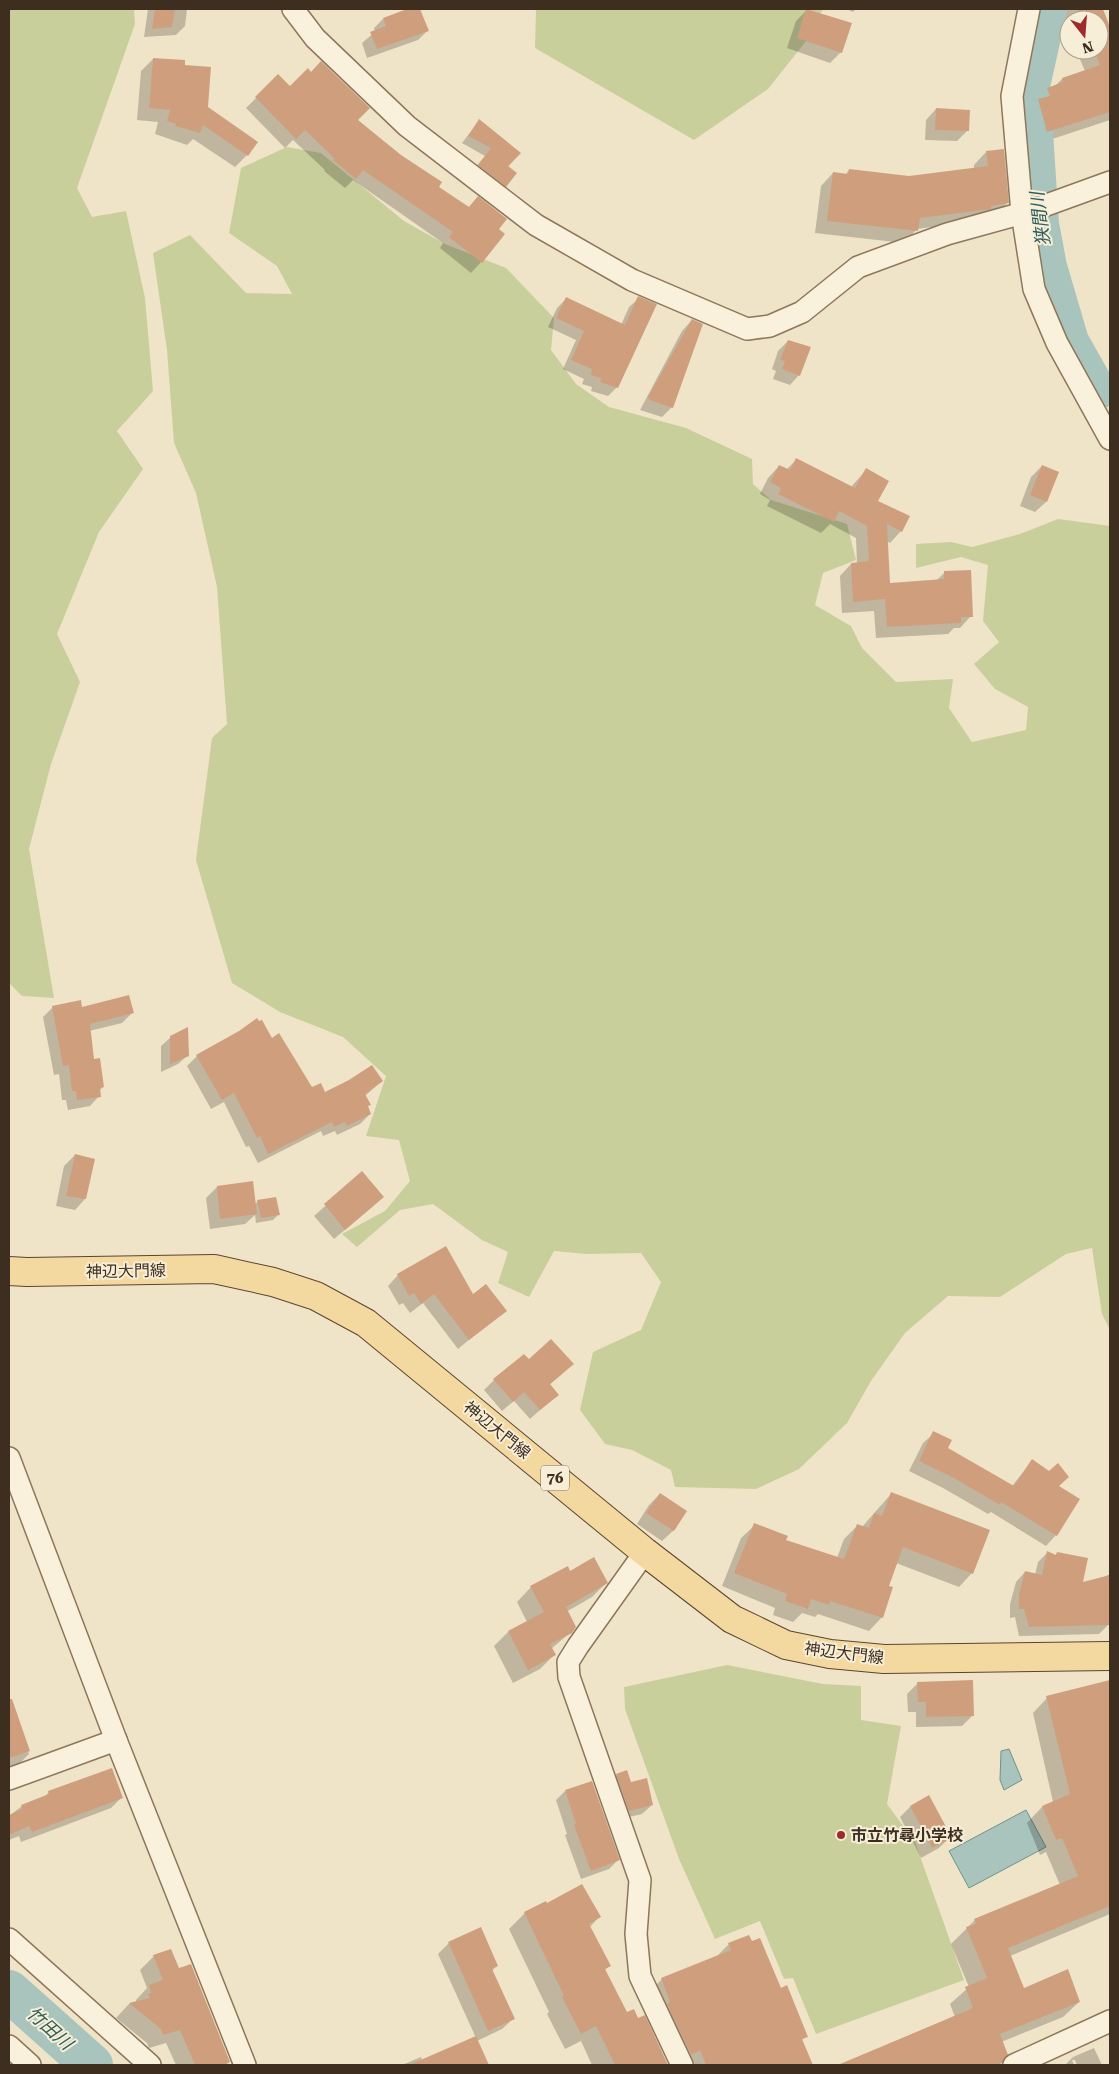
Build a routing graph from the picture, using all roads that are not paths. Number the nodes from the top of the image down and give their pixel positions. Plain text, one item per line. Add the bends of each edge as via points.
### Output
1 (293, 9) edge
2 (1029, 9) edge
3 (1110, 182) edge
4 (1033, 209) junction
5 (1110, 439) edge
6 (9, 1270) edge
7 (9, 1458) edge
8 (645, 1552) junction
9 (1110, 1656) edge
10 (116, 1740) junction
11 (9, 1779) edge
12 (9, 1939) edge
13 (1110, 2021) edge
14 (9, 2046) edge
15 (30, 2065) edge
16 (150, 2065) edge
17 (245, 2065) edge
18 (682, 2065) edge
19 (1014, 2065) edge

1 - 4 street via 315,38 407,126 536,225 632,280 747,329 770,326 802,312 858,267 947,234
2 - 4 street via 1012,96
3 - 4 street
4 - 5 street via 1034,289 1057,343
6 - 8 main road, 神辺大門線 / 76 via 214,1269 273,1282 316,1296 366,1323
7 - 10 street
8 - 9 main road, 神辺大門線 / 76 via 732,1619 786,1645 830,1654 884,1659
8 - 18 street via 568,1662 569,1677 640,1880 636,1934 640,1976
10 - 11 street
10 - 17 street
12 - 16 street
13 - 19 street
14 - 15 street

